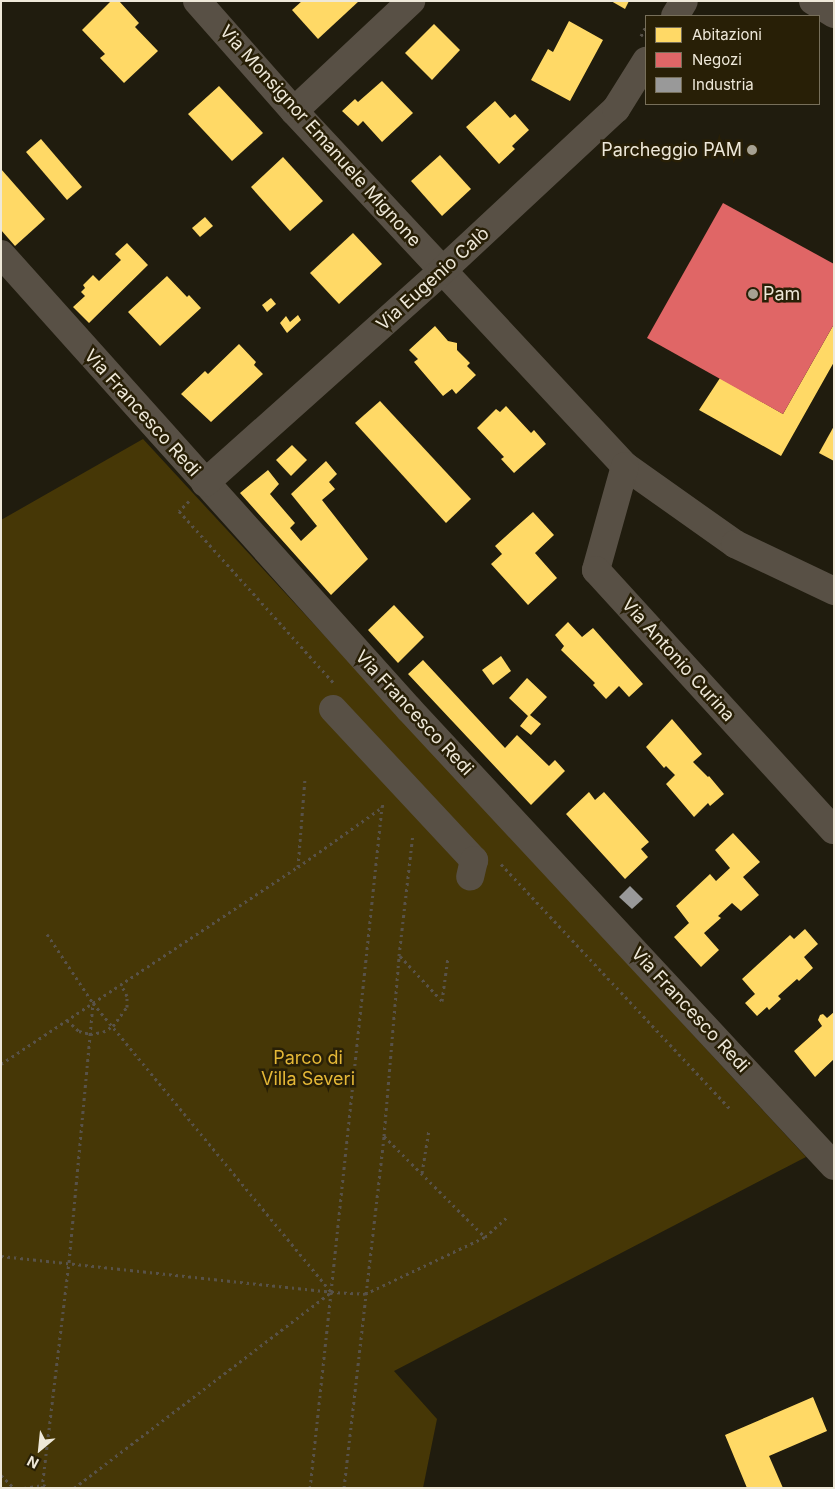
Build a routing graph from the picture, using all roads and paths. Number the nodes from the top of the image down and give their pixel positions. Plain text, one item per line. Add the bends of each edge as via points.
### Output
1 (197, 1) edge
2 (411, 1) edge
3 (684, 1) edge
4 (812, 1) edge
5 (834, 14) edge
6 (676, 15) edge
7 (645, 32) edge
8 (642, 52) edge
9 (294, 111) junction
10 (1, 254) edge
11 (442, 271) junction
12 (625, 466) junction
13 (205, 484) junction
14 (834, 591) edge
15 (337, 700) joint
16 (396, 777) junction
17 (304, 779) dead end
18 (418, 798) junction
19 (382, 807) junction
20 (833, 830) edge
21 (496, 859) dead end
22 (298, 867) junction
23 (470, 877) dead end
24 (47, 934) dead end
25 (399, 956) junction
26 (448, 957) dead end
27 (121, 984) junction
28 (93, 1003) junction
29 (68, 1020) junction
30 (113, 1026) junction
31 (90, 1034) junction
32 (1, 1064) edge
33 (728, 1108) dead end
34 (429, 1130) dead end
35 (384, 1136) junction
36 (829, 1150) edge
37 (422, 1173) junction
38 (507, 1216) dead end
39 (485, 1237) junction
40 (1, 1256) edge
41 (68, 1262) junction
42 (331, 1292) junction
43 (365, 1294) junction
44 (1, 1475) edge
45 (42, 1486) edge
46 (14, 1488) edge
47 (24, 1488) edge
48 (50, 1488) edge
49 (74, 1488) edge
50 (310, 1488) edge
51 (344, 1488) edge

1 - 9 street, Via Monsignor Emanuele Mignone
2 - 9 street
3 - 6 street
4 - 5 street
7 - 8 path
8 - 11 street, Via Eugenio Calò via 616,108
9 - 11 street, Via Monsignor Emanuele Mignone
10 - 13 street, Via Francesco Redi
11 - 12 street
11 - 13 street, Via Eugenio Calò
12 - 14 street via 735,544
12 - 20 street, Via Antonio Curina via 596,570
13 - 15 path via 179,511
13 - 36 street, Via Francesco Redi via 415,716
15 - 16 street
16 - 18 street
16 - 19 path
17 - 22 path
18 - 23 street via 474,860
18 - 25 path
19 - 22 path
19 - 42 path
21 - 33 path
22 - 27 path
24 - 28 path
25 - 26 path via 442,1001
25 - 35 path
27 - 28 path
27 - 30 path via 127,996 127,1007
28 - 29 path
28 - 30 path
28 - 31 path
29 - 31 path via 79,1031
29 - 32 path
30 - 31 path
30 - 42 path
31 - 41 path
34 - 37 path
35 - 37 path
35 - 43 path
37 - 39 path
38 - 39 path
39 - 43 path
40 - 41 path
41 - 42 path
41 - 45 path
42 - 43 path
42 - 49 path
42 - 50 path
43 - 51 path
44 - 46 path
45 - 47 path
45 - 48 path

